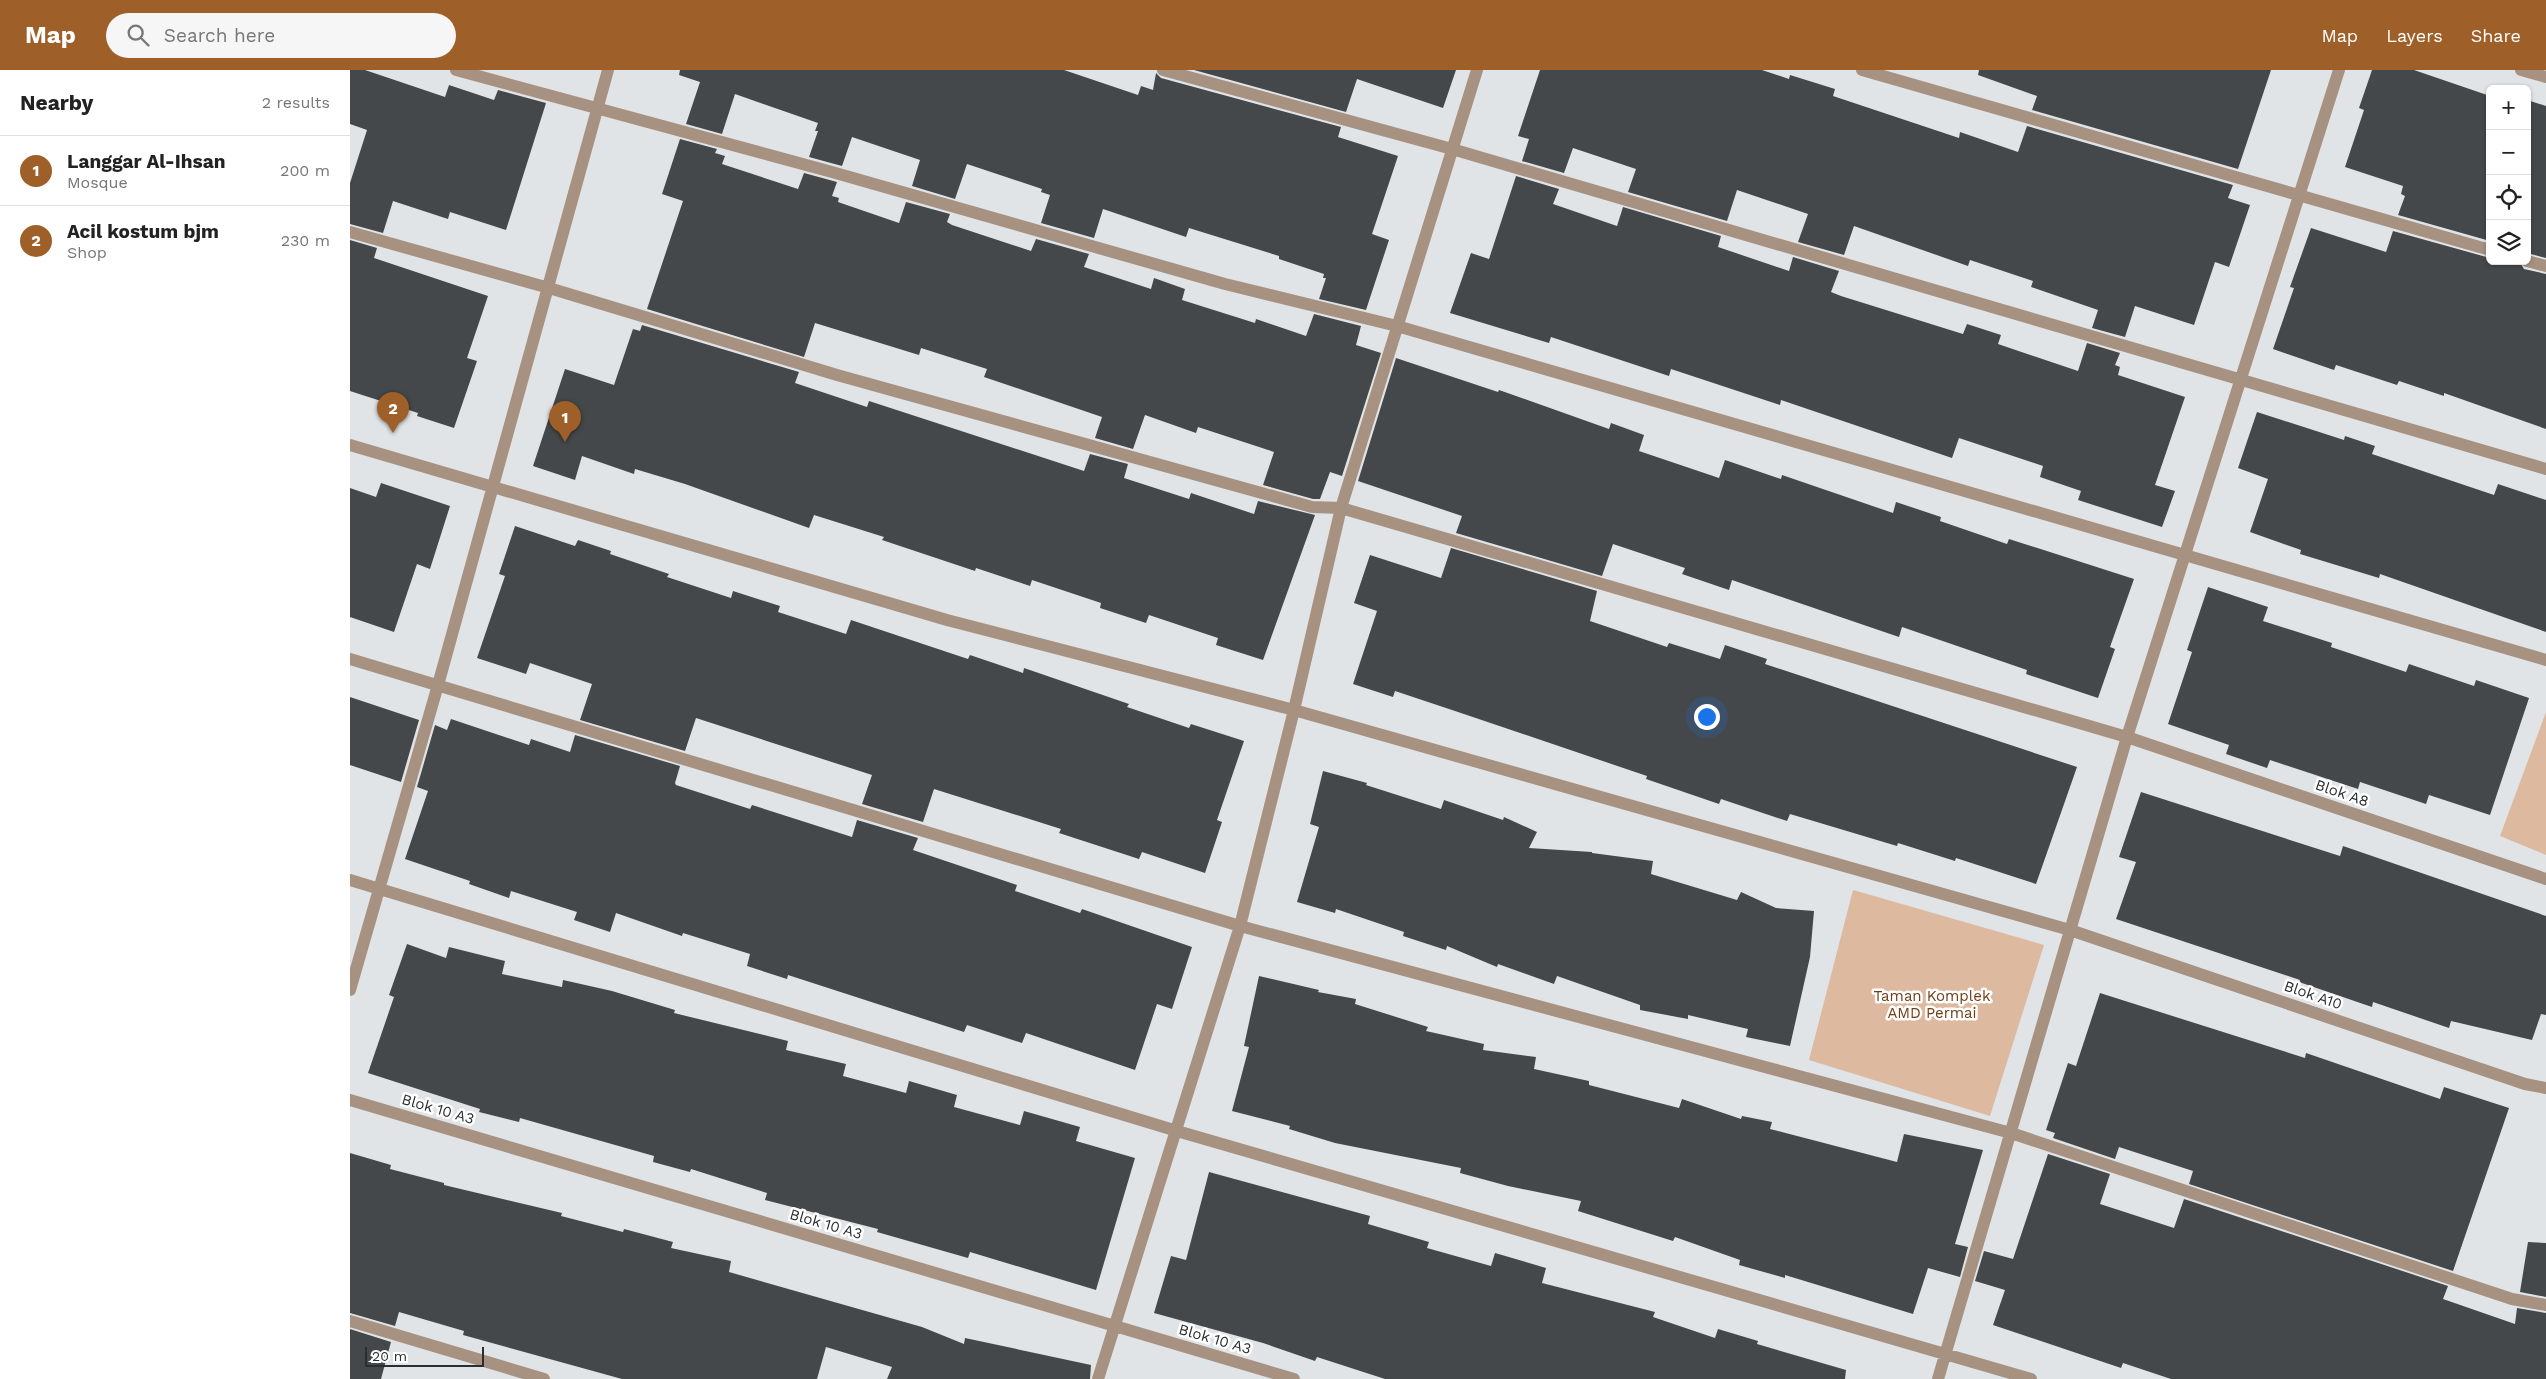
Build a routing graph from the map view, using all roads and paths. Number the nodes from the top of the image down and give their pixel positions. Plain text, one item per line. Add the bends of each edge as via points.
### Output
1 (456, 70) edge
2 (608, 70) edge
3 (1163, 70) edge
4 (1477, 70) edge
5 (1862, 70) edge
6 (2338, 70) edge
7 (2522, 70) edge
8 (2546, 77) edge
9 (596, 109) junction
10 (1452, 149) junction
11 (2298, 195) junction
12 (350, 232) edge
13 (2486, 249) edge
14 (2531, 262) edge
15 (2546, 266) edge
16 (549, 288) junction
17 (1397, 326) junction
18 (2239, 379) junction
19 (350, 444) edge
20 (2546, 469) edge
21 (493, 488) junction
22 (1341, 508) junction
23 (2184, 555) junction
24 (350, 659) edge
25 (2546, 660) edge
26 (438, 685) junction
27 (1294, 710) junction
28 (2127, 737) junction
29 (2546, 879) edge
30 (350, 880) edge
31 (381, 889) junction
32 (1240, 926) junction
33 (2070, 930) junction
34 (350, 990) edge
35 (2546, 1088) edge
36 (350, 1100) edge
37 (1177, 1131) junction
38 (2010, 1133) junction
39 (2546, 1305) edge
40 (350, 1321) edge
41 (1114, 1326) junction
42 (1946, 1353) junction
43 (544, 1379) edge
44 (1098, 1379) edge
45 (1294, 1379) edge
46 (1938, 1379) edge
47 (2031, 1379) edge

1 - 9 street
2 - 9 street
3 - 10 street
4 - 10 street
5 - 11 street
6 - 11 street
7 - 8 street
9 - 16 street
9 - 17 street via 832,172 1225,284
10 - 17 street
10 - 18 street
11 - 13 street
11 - 18 street
12 - 16 street, Blok A8
14 - 15 street
16 - 21 street
16 - 22 street, Blok A8 via 837,376 1312,508
17 - 22 street
17 - 23 street
18 - 20 street
18 - 23 street
19 - 21 street, Blok A10
21 - 26 street
21 - 27 street, Blok A10 via 946,620
22 - 27 street
22 - 28 street, Blok A8
23 - 25 street
23 - 28 street
24 - 26 street
26 - 31 street
26 - 32 street
27 - 32 street
27 - 33 street, Blok A10
28 - 29 street, Blok A8
28 - 33 street
30 - 31 street
31 - 34 street
31 - 37 street
32 - 37 street
32 - 38 street
33 - 35 street, Blok A10 via 2525,1084
33 - 38 street
36 - 41 street, Blok 10 A3
37 - 41 street
37 - 42 street
38 - 39 street via 2512,1300
38 - 42 street
40 - 43 street
41 - 44 street
41 - 45 street, Blok 10 A3
42 - 46 street
42 - 47 street

